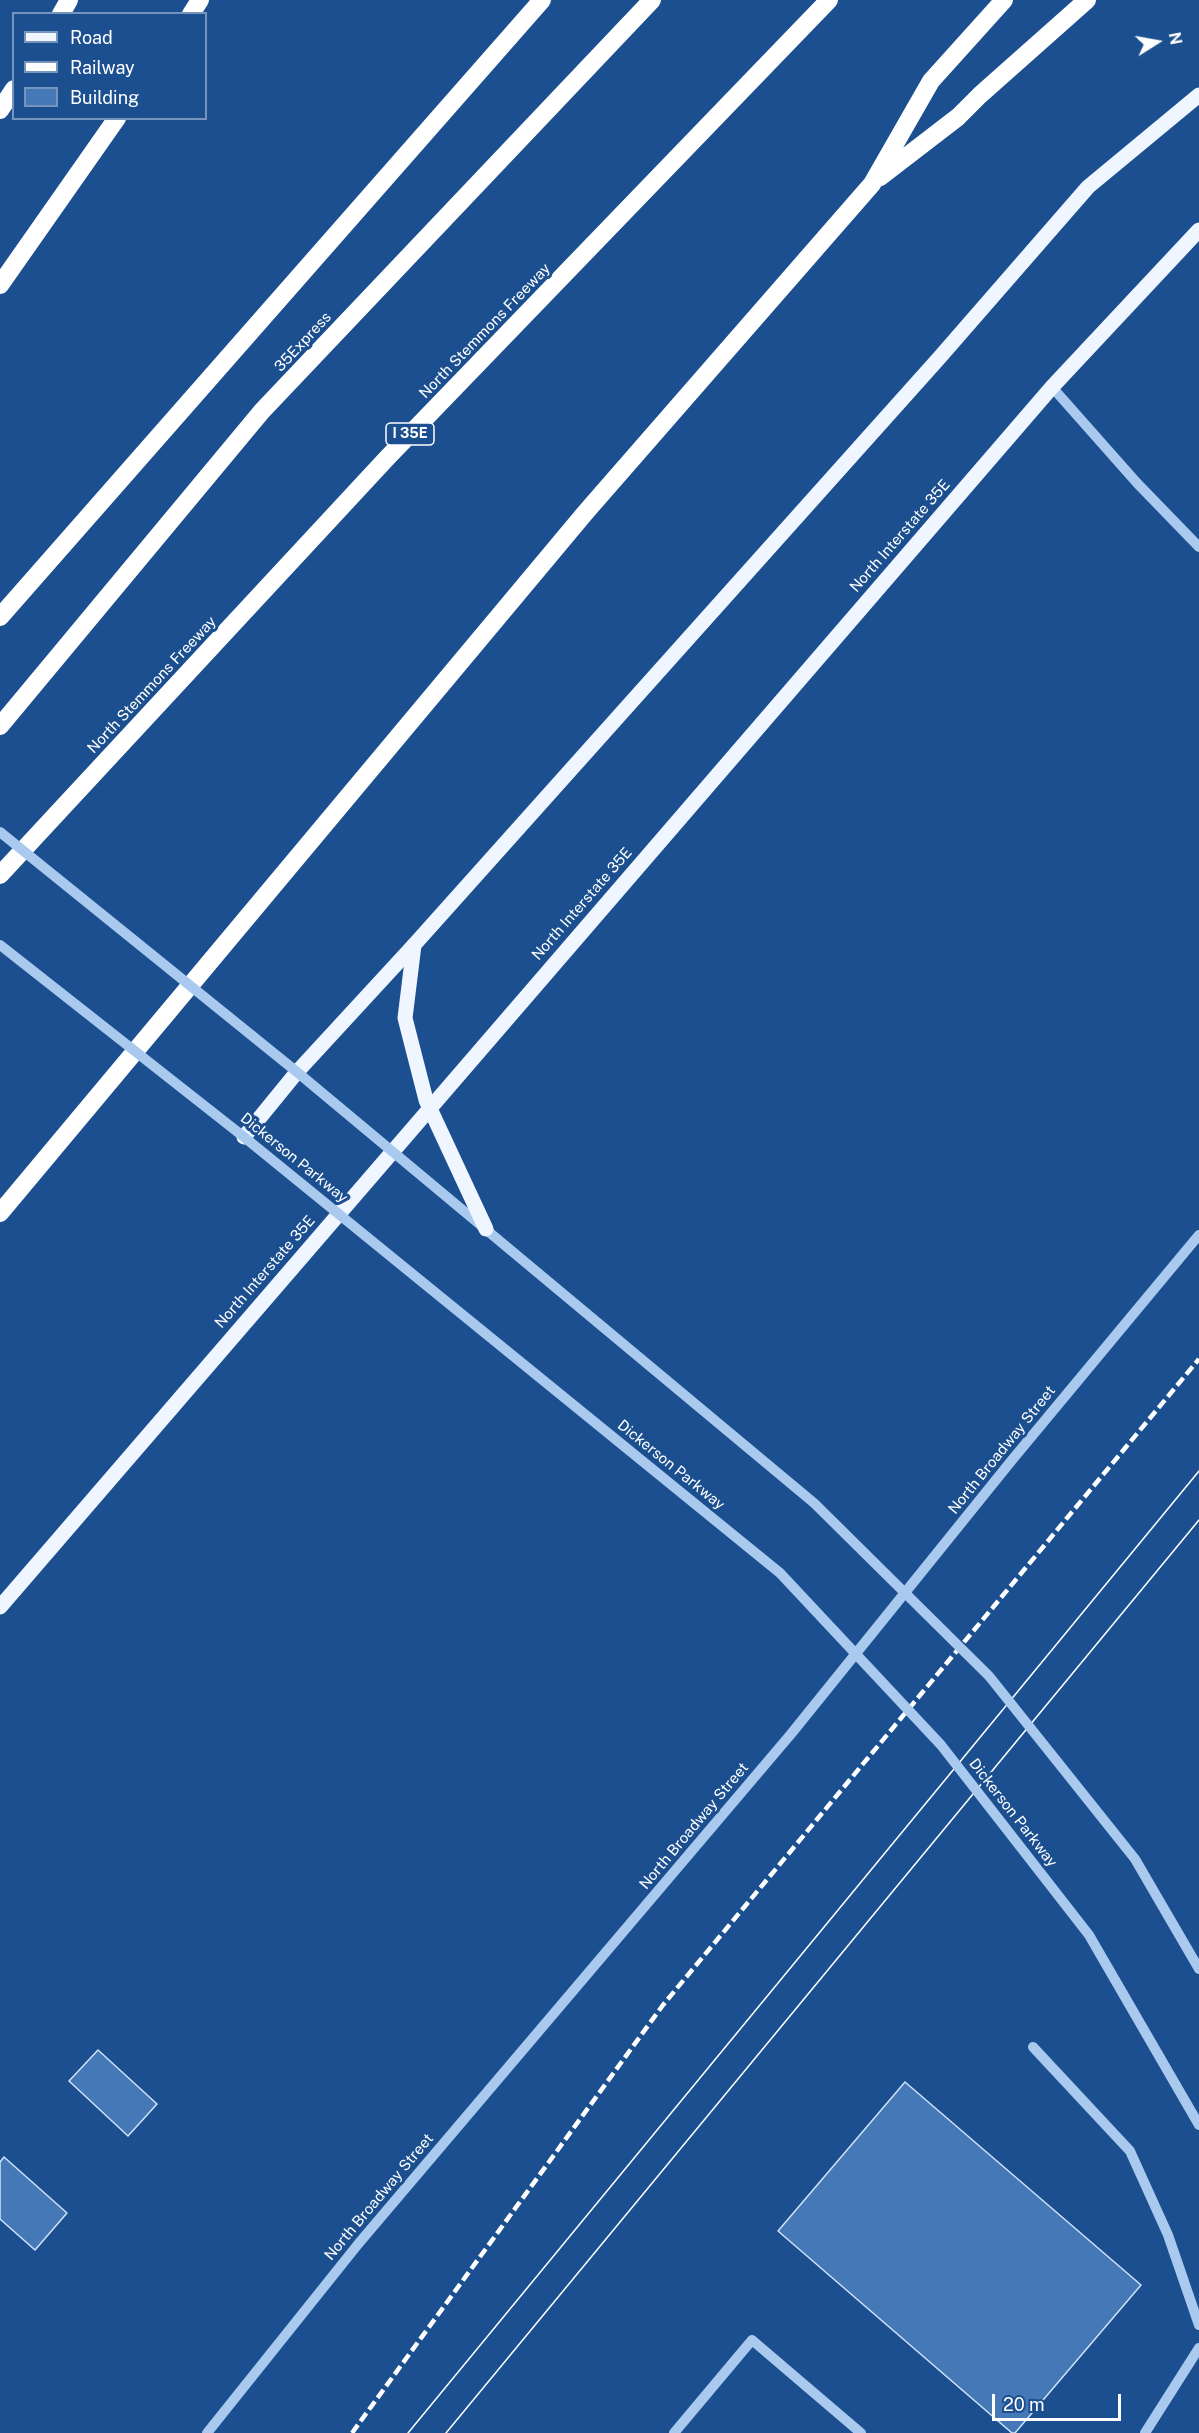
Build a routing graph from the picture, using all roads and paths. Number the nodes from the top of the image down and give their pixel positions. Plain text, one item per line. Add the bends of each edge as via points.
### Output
1 (542, 0) edge
2 (652, 0) edge
3 (829, 0) edge
4 (1004, 0) edge
5 (1087, 0) edge
6 (12, 92) edge
7 (1199, 95) edge
8 (0, 110) edge
9 (116, 120) edge
10 (872, 184) junction
11 (1199, 230) edge
12 (0, 285) edge
13 (1052, 387) junction
14 (1199, 547) edge
15 (0, 616) edge
16 (0, 726) edge
17 (0, 832) edge
18 (0, 875) edge
19 (0, 945) edge
20 (414, 945) junction
21 (297, 1072) junction
22 (244, 1137) junction
23 (0, 1213) edge
24 (486, 1229) junction
25 (1199, 1234) edge
26 (0, 1607) edge
27 (1199, 1969) edge
28 (1033, 2048) dead end
29 (1199, 2125) edge
30 (1199, 2325) edge
31 (1199, 2348) edge
32 (207, 2433) edge
33 (674, 2433) edge
34 (861, 2433) edge
35 (1144, 2433) edge

1 - 15 highway
2 - 16 highway, 35Express via 262,411
3 - 18 highway, North Stemmons Freeway / I 35E via 387,458
4 - 10 highway via 932,81
5 - 10 highway via 958,117
6 - 8 highway
7 - 20 main road via 1088,187
9 - 12 highway
10 - 23 highway via 585,513
11 - 13 main road, North Interstate 35E
13 - 14 street
13 - 26 main road, North Interstate 35E
17 - 21 street, bridge
19 - 22 street, Dickerson Parkway, bridge
20 - 21 main road
20 - 24 main road, bridge via 405,1018 426,1100
21 - 22 main road
21 - 24 street, bridge
22 - 29 street, Dickerson Parkway, bridge via 780,1573 942,1746 1089,1935
24 - 27 street, bridge via 814,1503 989,1676 1135,1858
25 - 32 street, North Broadway Street via 791,1734 358,2243
28 - 30 street via 1130,2151 1168,2235
31 - 35 street
33 - 34 street via 752,2340

